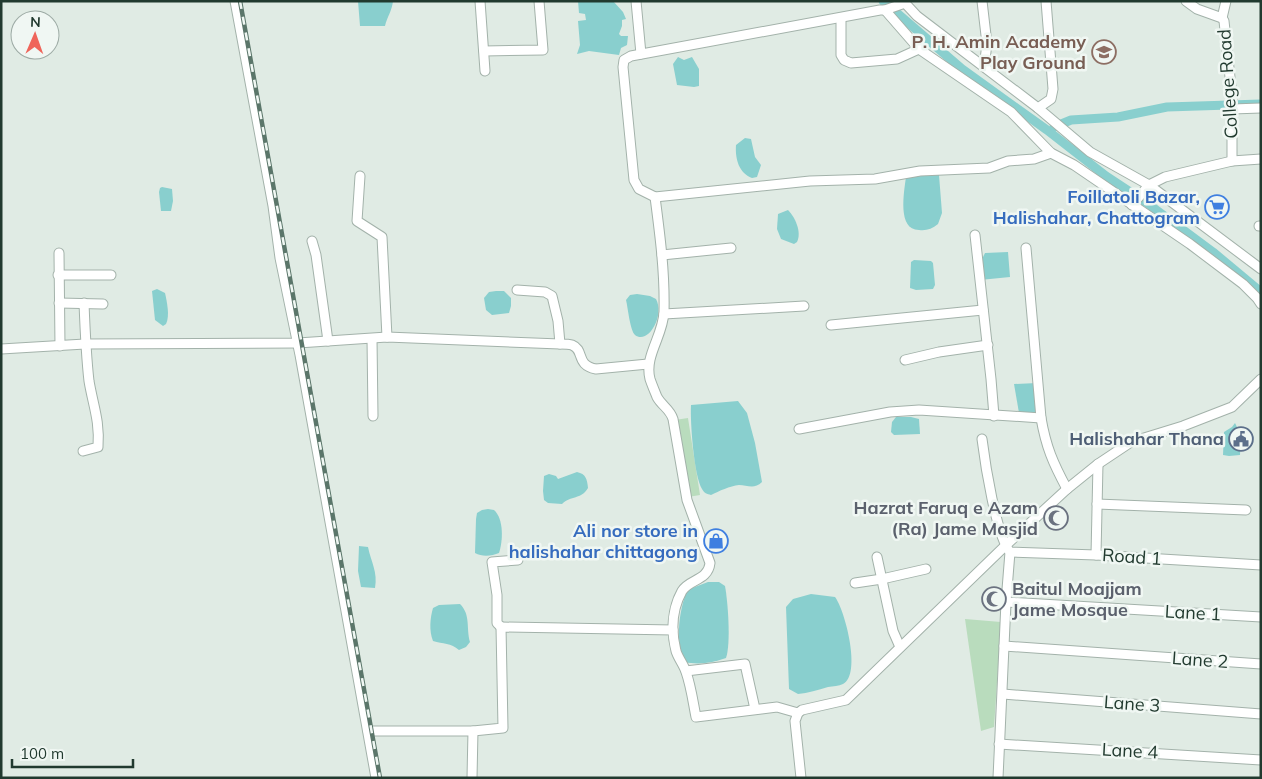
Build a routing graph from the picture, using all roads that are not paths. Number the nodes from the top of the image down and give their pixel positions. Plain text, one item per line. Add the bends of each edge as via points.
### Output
1 (236, 1) edge
2 (480, 1) edge
3 (539, 1) edge
4 (636, 1) edge
5 (982, 1) edge
6 (1046, 1) edge
7 (1186, 1) edge
8 (1226, 1) edge
9 (904, 3) edge
10 (886, 10) junction
11 (841, 18) junction
12 (1222, 18) junction
13 (920, 49) junction
14 (484, 51) junction
15 (641, 54) junction
16 (984, 67) junction
17 (485, 71) dead end
18 (1038, 108) junction
19 (1261, 108) edge
20 (1232, 109) junction
21 (1052, 152) junction
22 (1261, 159) edge
23 (1232, 161) junction
24 (360, 176) dead end
25 (1147, 187) junction
26 (655, 197) junction
27 (1133, 204) junction
28 (975, 235) dead end
29 (312, 241) dead end
30 (731, 248) dead end
31 (1026, 248) dead end
32 (59, 253) dead end
33 (662, 255) junction
34 (1261, 269) edge
35 (58, 275) junction
36 (111, 275) dead end
37 (517, 290) dead end
38 (59, 303) junction
39 (84, 303) junction
40 (103, 304) dead end
41 (1261, 304) edge
42 (804, 306) dead end
43 (983, 310) junction
44 (664, 314) junction
45 (831, 325) dead end
46 (387, 337) junction
47 (372, 339) junction
48 (328, 341) junction
49 (298, 343) junction
50 (85, 344) junction
51 (560, 344) junction
52 (988, 345) junction
53 (60, 346) junction
54 (1, 348) edge
55 (904, 360) dead end
56 (648, 364) junction
57 (1261, 379) edge
58 (373, 416) dead end
59 (994, 416) junction
60 (1041, 418) junction
61 (799, 429) dead end
62 (982, 439) dead end
63 (83, 451) dead end
64 (1098, 464) junction
65 (1067, 489) junction
66 (1097, 504) junction
67 (1246, 510) dead end
68 (1008, 549) junction
69 (1096, 555) junction
70 (877, 556) dead end
71 (518, 560) dead end
72 (1261, 565) edge
73 (926, 569) dead end
74 (882, 579) junction
75 (854, 583) dead end
76 (1006, 602) junction
77 (1261, 617) edge
78 (501, 627) junction
79 (673, 630) junction
80 (1004, 646) junction
81 (900, 647) junction
82 (1261, 664) edge
83 (686, 671) junction
84 (1003, 694) junction
85 (755, 709) junction
86 (798, 713) junction
87 (1261, 714) edge
88 (368, 731) junction
89 (473, 731) junction
90 (999, 744) junction
91 (1261, 760) edge
92 (376, 778) edge
93 (472, 778) edge
94 (801, 778) edge
95 (998, 778) edge

1 - 49 street via 280,258
2 - 14 street
3 - 14 street via 543,50
4 - 15 street
5 - 16 street via 987,44
6 - 18 street via 1053,88 1051,99
7 - 12 street, College Road via 1197,9
8 - 12 street
9 - 10 street
9 - 16 street
10 - 11 street
10 - 13 street
11 - 13 street via 841,55 851,63 897,59
11 - 15 street
12 - 20 street, College Road
13 - 21 street via 1011,112
14 - 17 street
15 - 26 street via 624,60 623,67 634,180 639,189
16 - 18 street
18 - 25 street via 1090,152
19 - 20 street
20 - 23 street, College Road
21 - 26 street via 989,168 920,171 875,179 810,181
21 - 27 street
22 - 23 street
23 - 25 street via 1165,177
24 - 46 street via 358,221 382,237
25 - 27 street
25 - 34 street
26 - 33 street
27 - 41 street via 1243,284
28 - 43 street
29 - 48 street
30 - 33 street
31 - 60 street
32 - 35 street
33 - 44 street
35 - 36 street
35 - 38 street
37 - 51 street via 545,292 552,296
38 - 39 street
38 - 53 street
39 - 40 street
39 - 50 street
42 - 44 street
43 - 45 street
43 - 52 street
44 - 56 street
46 - 47 street
46 - 51 street
47 - 48 street
47 - 58 street
48 - 49 street
49 - 50 street
49 - 88 street
50 - 53 street
50 - 63 street via 99,438 98,446
51 - 56 street via 574,345 587,368
52 - 55 street
52 - 59 street
53 - 54 street
56 - 79 street via 658,398 673,418 687,500 710,563 709,570 702,577 683,589 676,606
57 - 64 street via 1232,407 1136,440
59 - 60 street
59 - 61 street via 919,410 890,412
60 - 65 street via 1046,442
62 - 68 street via 991,491
64 - 65 street
64 - 66 street
65 - 68 street
66 - 67 street
66 - 69 street
68 - 69 street, Road 1
68 - 76 street
68 - 81 street
69 - 72 street, Road 1
70 - 74 street
71 - 78 street via 492,562
73 - 74 street
74 - 75 street
74 - 81 street via 893,631
76 - 77 street, Lane 1
76 - 80 street
78 - 79 street
78 - 89 street via 503,728
79 - 83 street via 676,652
80 - 82 street, Lane 2
80 - 84 street
81 - 86 street via 846,700
83 - 85 street via 745,664
83 - 85 street via 696,717
84 - 87 street, Lane 3
84 - 90 street
85 - 86 street via 777,708
86 - 94 street via 795,721
88 - 89 street
88 - 92 street
89 - 93 street
90 - 91 street, Lane 4
90 - 95 street

